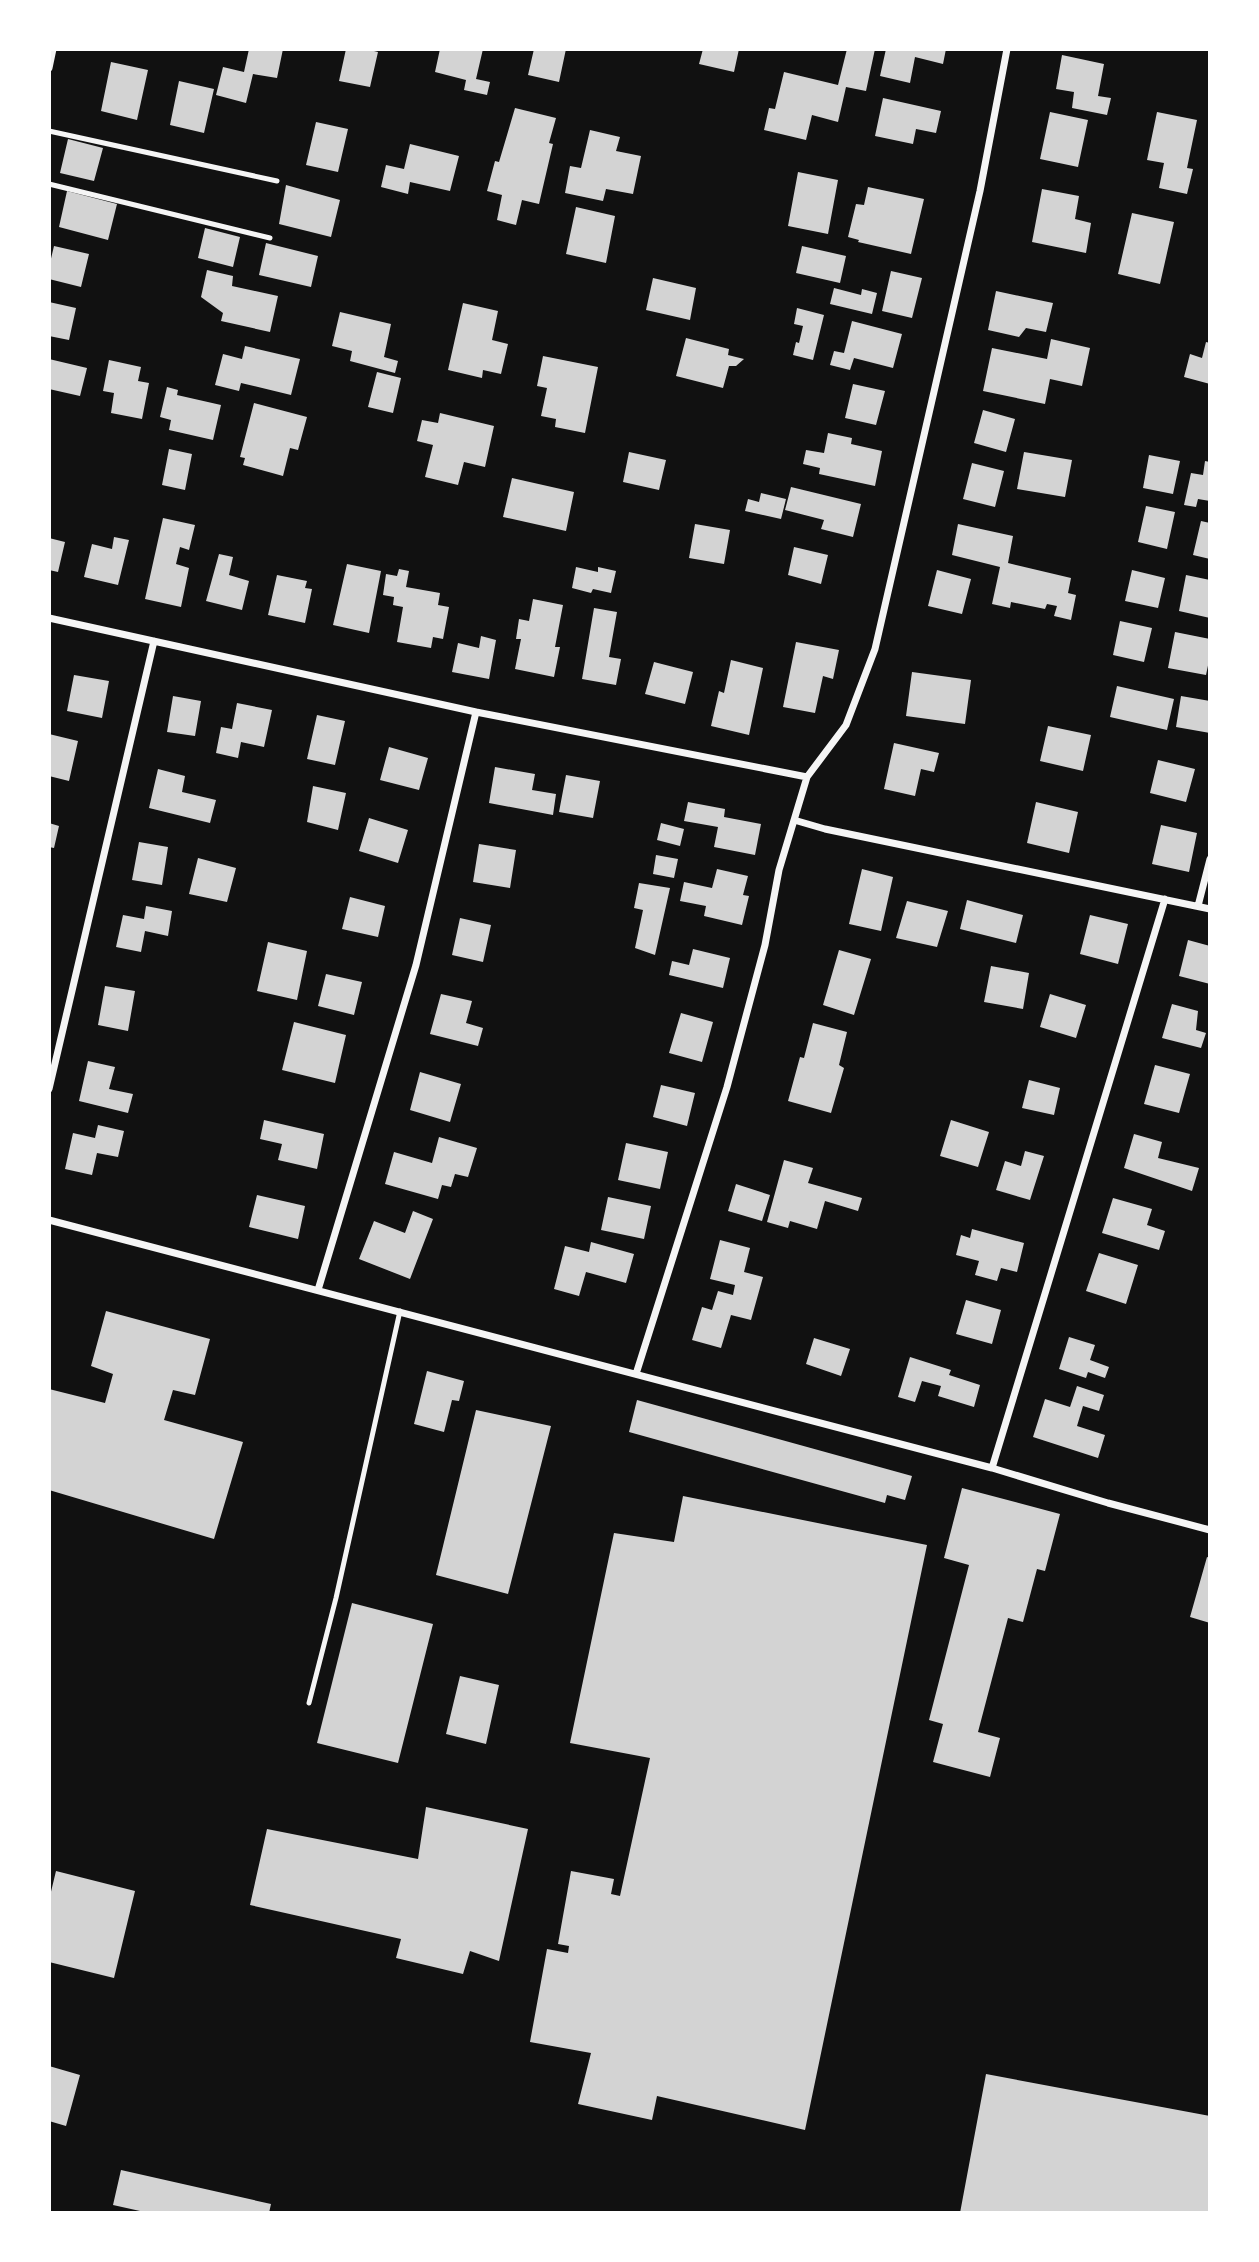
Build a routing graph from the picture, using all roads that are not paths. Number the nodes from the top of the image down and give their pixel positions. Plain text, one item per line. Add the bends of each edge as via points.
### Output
1 (53, 49) edge
2 (1007, 49) edge
3 (49, 68) edge
4 (49, 131) edge
5 (277, 181) dead end
6 (49, 184) edge
7 (270, 238) dead end
8 (49, 618) edge
9 (154, 641) junction
10 (475, 712) junction
11 (807, 777) junction
12 (794, 820) junction
13 (1210, 859) edge
14 (1165, 899) junction
15 (1198, 906) junction
16 (1210, 909) edge
17 (49, 1088) edge
18 (49, 1220) edge
19 (318, 1290) junction
20 (400, 1311) junction
21 (636, 1374) junction
22 (992, 1468) junction
23 (1210, 1530) edge
24 (309, 1703) dead end

1 - 3 street
2 - 11 street via 980,191 875,649 846,726
4 - 5 lane
6 - 7 lane
8 - 9 street
9 - 10 street
9 - 17 street
10 - 11 street
10 - 19 street via 416,965
11 - 12 street
12 - 14 street
12 - 21 street via 727,1087
13 - 15 street
14 - 15 street
14 - 22 street
15 - 16 street
18 - 19 street
19 - 20 street
20 - 21 street
20 - 24 lane via 337,1598
21 - 22 street
22 - 23 street

